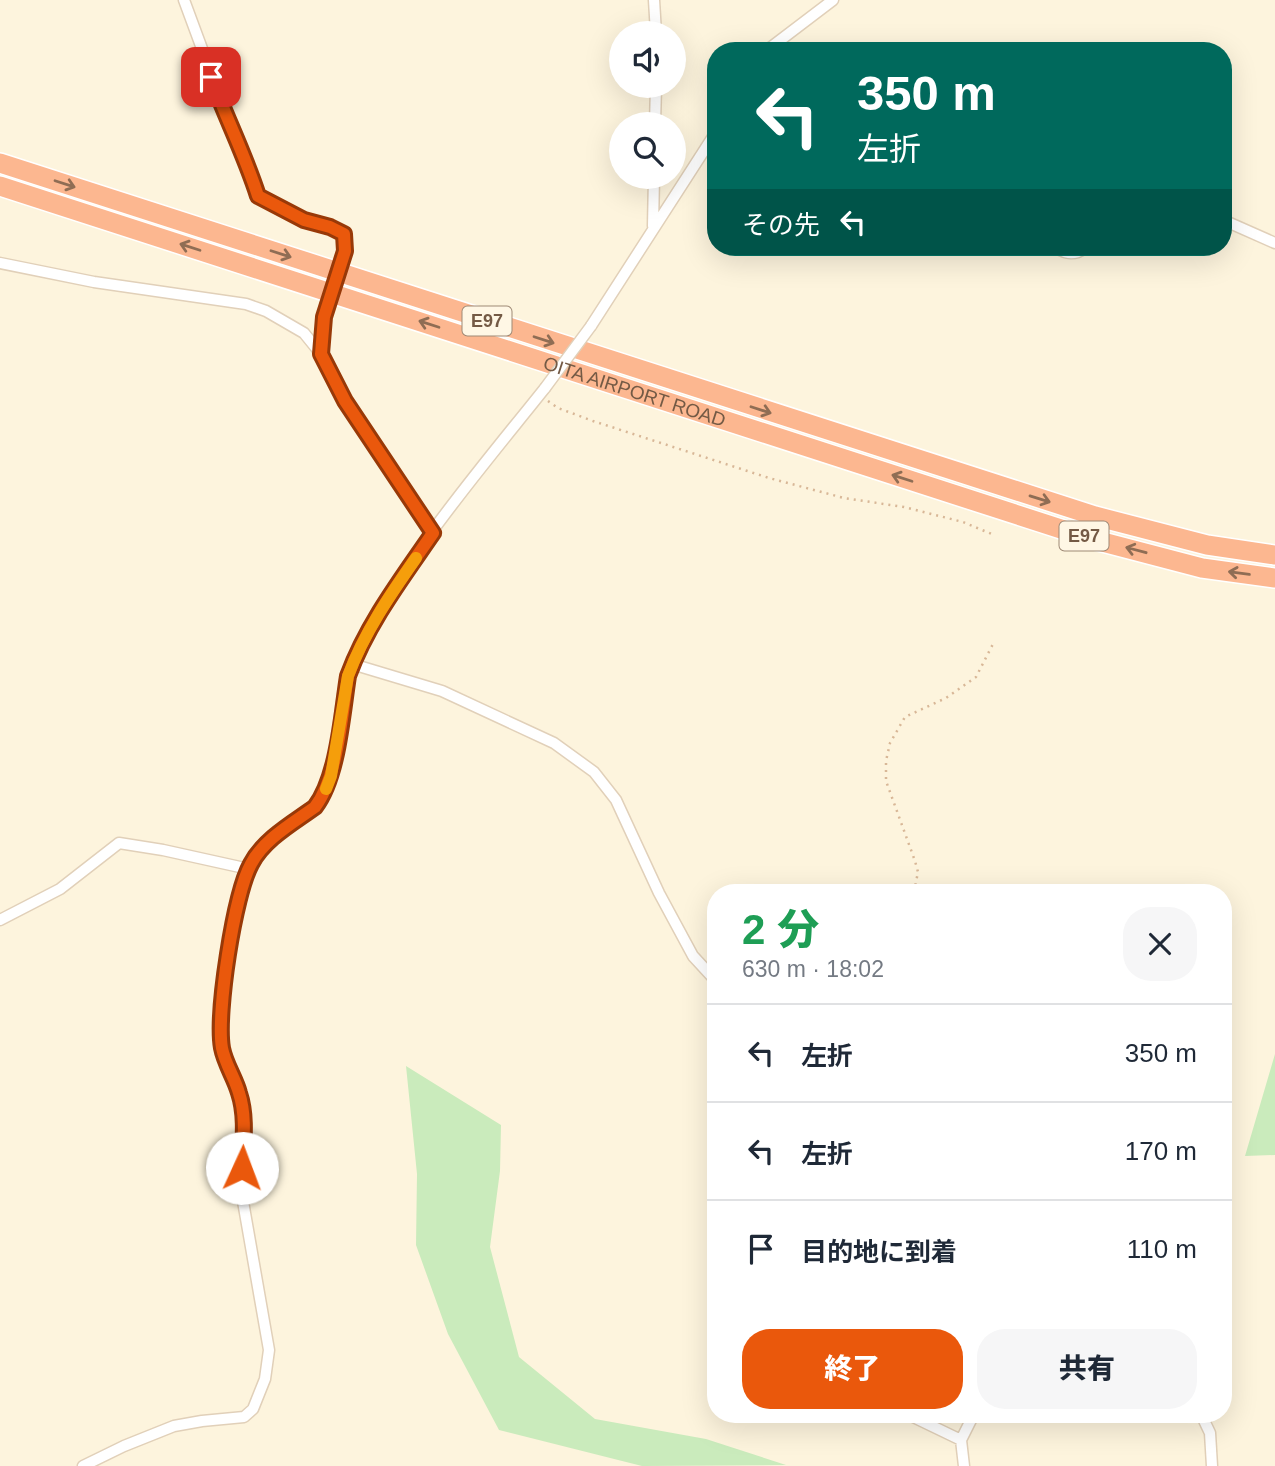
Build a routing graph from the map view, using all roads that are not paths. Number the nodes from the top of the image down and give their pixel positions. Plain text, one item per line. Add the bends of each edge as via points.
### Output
1 (184, 0) edge
2 (654, 0) edge
3 (833, 0) edge
4 (655, 21) edge
5 (778, 42) edge
6 (707, 147) edge
7 (0, 163) edge
8 (0, 186) edge
9 (654, 189) edge
10 (1232, 224) edge
11 (653, 229) junction
12 (1275, 243) edge
13 (0, 263) edge
14 (321, 354) junction
15 (433, 533) junction
16 (1275, 555) edge
17 (1275, 578) edge
18 (352, 664) junction
19 (249, 869) junction
20 (0, 920) edge
21 (707, 971) edge
22 (926, 1423) edge
23 (970, 1423) edge
24 (1205, 1423) edge
25 (961, 1440) junction
26 (83, 1466) edge
27 (964, 1466) edge
28 (1212, 1466) edge

1 - 14 street, bridge via 258,196 344,234 345,251 324,317
2 - 4 street
3 - 5 street
6 - 11 street
7 -> 16 highway, OITA AIRPORT ROAD / E97 via 974,479 1207,545
17 -> 8 highway, OITA AIRPORT ROAD / E97 via 1202,568 1095,540
9 - 11 street
10 - 12 street
11 - 15 street, bridge via 590,327
13 - 14 street via 246,304 304,333
14 - 15 street via 345,401
15 - 18 street via 386,601
18 - 19 street via 331,776 321,800 263,847
18 - 21 street via 442,691 554,743 594,772 615,800 693,956
19 - 20 street via 120,843 60,889
19 - 26 street via 236,911 220,1018 222,1050 243,1115 241,1190 269,1350 265,1379 253,1409 244,1417 174,1426
22 - 25 street
23 - 25 street
24 - 28 street via 1210,1433
25 - 27 street

